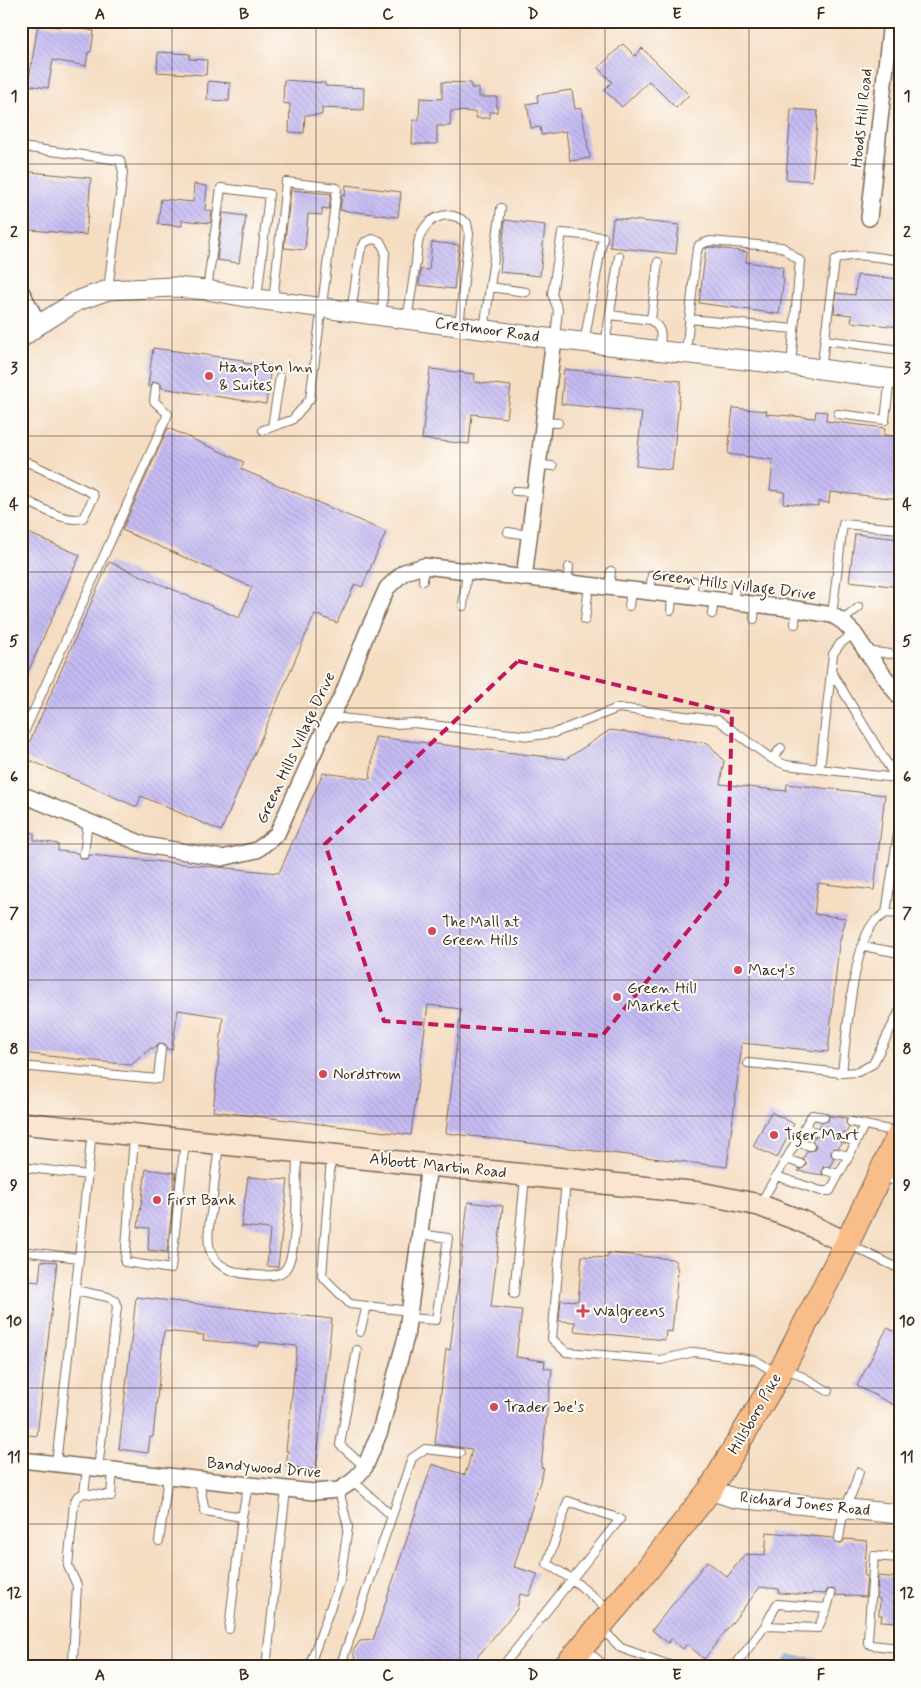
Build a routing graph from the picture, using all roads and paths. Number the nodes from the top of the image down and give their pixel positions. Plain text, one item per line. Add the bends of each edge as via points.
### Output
1 (891, 21) edge
2 (21, 148) edge
3 (500, 208) dead end
4 (869, 218) dead end
5 (619, 256) dead end
6 (900, 260) edge
7 (658, 262) dead end
8 (490, 287) junction
9 (108, 290) junction
10 (207, 290) junction
11 (21, 291) edge
12 (526, 292) dead end
13 (265, 300) junction
14 (322, 308) junction
15 (351, 312) junction
16 (610, 315) junction
17 (382, 316) junction
18 (689, 319) junction
19 (408, 320) junction
20 (651, 320) junction
21 (39, 325) junction
22 (459, 326) junction
23 (484, 330) junction
24 (794, 330) junction
25 (21, 338) edge
26 (554, 339) junction
27 (825, 340) junction
28 (584, 343) junction
29 (606, 345) junction
30 (900, 350) edge
31 (659, 352) junction
32 (685, 354) junction
33 (791, 366) junction
34 (821, 370) junction
35 (280, 376) dead end
36 (895, 379) edge
37 (156, 387) dead end
38 (838, 414) dead end
39 (272, 427) junction
40 (262, 430) dead end
41 (21, 459) edge
42 (515, 491) dead end
43 (534, 492) junction
44 (21, 498) edge
45 (900, 530) edge
46 (508, 532) dead end
47 (529, 534) junction
48 (568, 567) dead end
49 (467, 571) junction
50 (611, 571) dead end
51 (652, 575) dead end
52 (524, 578) junction
53 (694, 581) dead end
54 (566, 583) junction
55 (589, 586) junction
56 (735, 586) dead end
57 (609, 588) junction
58 (631, 590) junction
59 (650, 593) junction
60 (692, 597) junction
61 (734, 602) junction
62 (463, 606) dead end
63 (629, 606) dead end
64 (859, 607) dead end
65 (796, 609) junction
66 (837, 618) junction
67 (585, 620) dead end
68 (794, 624) dead end
69 (854, 632) junction
70 (866, 651) junction
71 (890, 654) dead end
72 (831, 672) junction
73 (900, 698) edge
74 (332, 717) junction
75 (21, 739) edge
76 (781, 748) dead end
77 (772, 759) junction
78 (820, 769) junction
79 (898, 781) edge
80 (21, 794) edge
81 (900, 820) edge
82 (88, 821) junction
83 (899, 832) edge
84 (84, 854) dead end
85 (886, 912) junction
86 (900, 914) edge
87 (862, 946) junction
88 (900, 953) edge
89 (900, 1010) edge
90 (161, 1049) dead end
91 (748, 1063) dead end
92 (21, 1066) edge
93 (842, 1073) junction
94 (824, 1117) dead end
95 (851, 1122) dead end
96 (21, 1123) edge
97 (864, 1125) junction
98 (804, 1128) junction
99 (92, 1130) junction
100 (817, 1132) dead end
101 (900, 1133) edge
102 (134, 1135) junction
103 (843, 1138) dead end
104 (185, 1140) junction
105 (795, 1142) junction
106 (856, 1142) junction
107 (219, 1144) junction
108 (810, 1146) dead end
109 (297, 1152) junction
110 (836, 1153) dead end
111 (331, 1155) junction
112 (849, 1156) junction
113 (786, 1159) junction
114 (801, 1164) dead end
115 (429, 1165) junction
116 (21, 1167) edge
117 (827, 1170) dead end
118 (840, 1174) junction
119 (88, 1175) junction
120 (525, 1175) junction
121 (776, 1176) junction
122 (890, 1178) edge
123 (566, 1179) junction
124 (759, 1205) junction
125 (420, 1234) junction
126 (847, 1243) junction
127 (21, 1251) edge
128 (79, 1258) junction
129 (900, 1269) edge
130 (75, 1290) junction
131 (514, 1294) dead end
132 (366, 1306) junction
133 (409, 1314) junction
134 (360, 1332) dead end
135 (357, 1350) dead end
136 (781, 1370) junction
137 (828, 1390) dead end
138 (460, 1453) dead end
139 (21, 1460) edge
140 (56, 1464) junction
141 (92, 1468) junction
142 (365, 1468) junction
143 (114, 1471) junction
144 (859, 1472) dead end
145 (168, 1477) junction
146 (199, 1481) junction
147 (353, 1481) junction
148 (248, 1486) junction
149 (286, 1490) junction
150 (339, 1490) junction
151 (710, 1490) junction
152 (84, 1494) junction
153 (844, 1508) junction
154 (900, 1514) edge
155 (391, 1515) junction
156 (242, 1517) junction
157 (839, 1538) dead end
158 (159, 1541) dead end
159 (900, 1558) edge
160 (572, 1579) junction
161 (831, 1594) dead end
162 (827, 1608) junction
163 (606, 1619) junction
164 (765, 1626) junction
165 (229, 1629) dead end
166 (582, 1647) junction
167 (900, 1648) edge
168 (73, 1660) dead end
169 (266, 1667) edge
170 (309, 1667) edge
171 (340, 1667) edge
172 (502, 1667) edge
173 (565, 1667) edge
174 (606, 1667) edge
175 (675, 1667) edge
176 (734, 1667) edge

1 - 4 street, Hoods Hill Road
2 - 9 lane via 120,160 123,172
3 - 8 lane
5 - 16 lane
6 - 27 lane via 860,256 834,260
7 - 20 lane
8 - 12 lane
8 - 23 lane
9 - 10 street, Crestmoor Road via 174,287
9 - 21 street, Crestmoor Road via 78,301
10 - 13 street, Crestmoor Road
10 - 13 lane via 221,188 269,194
11 - 21 street
13 - 14 street, Crestmoor Road
13 - 14 lane via 286,182 337,188
14 - 15 street, Crestmoor Road
14 - 39 lane via 310,399 292,420
15 - 17 street, Crestmoor Road
15 - 17 lane via 360,252 365,242 373,239 380,241 385,251
16 - 20 lane
16 - 29 lane
17 - 19 street, Crestmoor Road
18 - 24 lane
18 - 24 lane via 699,245 710,241 746,243 782,247 800,261
18 - 32 lane
19 - 22 street, Crestmoor Road
19 - 22 lane via 419,237 426,224 438,216 449,215 466,223 469,234
20 - 31 lane via 661,332
21 - 25 street, Crestmoor Road
22 - 23 street, Crestmoor Road
23 - 26 street, Crestmoor Road
24 - 33 lane
26 - 28 street, Crestmoor Road
26 - 28 lane via 558,310 552,294 562,233 603,237
26 - 43 street via 546,466
27 - 30 lane
27 - 34 lane
28 - 29 street, Crestmoor Road
29 - 31 street, Crestmoor Road
31 - 32 street, Crestmoor Road
32 - 33 street, Crestmoor Road
33 - 34 street, Crestmoor Road
34 - 36 street, Crestmoor Road
35 - 39 lane
36 - 38 lane via 885,420
37 - 75 lane via 154,401 168,414
39 - 40 lane
41 - 44 lane via 92,493 94,497 83,518 78,519 66,518
42 - 43 lane
43 - 47 street
45 - 66 lane via 843,524
46 - 47 lane
47 - 52 street
48 - 54 lane
49 - 52 street, Green Hills Village Drive
49 - 62 lane
49 - 74 street, Green Hills Village Drive via 404,572 387,588
50 - 57 lane
51 - 59 lane
52 - 54 street, Green Hills Village Drive
53 - 60 lane
54 - 55 street, Green Hills Village Drive
55 - 57 street, Green Hills Village Drive
55 - 67 lane
56 - 61 lane
57 - 58 street, Green Hills Village Drive
58 - 59 street, Green Hills Village Drive
58 - 63 lane
59 - 60 street, Green Hills Village Drive via 671,602
60 - 61 street, Green Hills Village Drive via 713,607
61 - 65 street, Green Hills Village Drive via 754,612
64 - 66 lane
65 - 66 street, Green Hills Village Drive
65 - 68 lane
66 - 69 street
69 - 70 street
69 - 72 lane via 835,649
70 - 71 lane
70 - 73 street
72 - 78 lane
72 - 79 lane
74 - 77 lane via 530,736 554,733 618,708 718,720
74 - 82 street, Green Hills Village Drive via 277,834 257,850 222,858 145,845
76 - 77 lane
77 - 78 lane via 786,765
78 - 79 lane
80 - 82 street, Green Hills Village Drive
81 - 83 lane
82 - 84 lane
83 - 85 lane
85 - 86 lane
85 - 87 lane via 873,923
87 - 88 lane
87 - 93 lane via 853,987
89 - 93 lane via 873,1064 858,1072
90 - 92 lane via 158,1079
91 - 93 lane
94 - 98 lane via 812,1115
95 - 97 lane
96 - 99 main road, Abbott Martin Road
97 - 101 lane
97 - 106 lane
98 - 100 lane
98 - 105 lane
99 - 102 main road, Abbott Martin Road
99 - 119 lane
101 - 122 main road, Hillsboro Pike
102 - 104 main road, Abbott Martin Road
102 - 104 lane via 125,1262 171,1268
103 - 106 lane
104 - 107 main road, Abbott Martin Road
105 - 108 lane
105 - 113 lane
106 - 112 lane
107 - 109 main road, Abbott Martin Road
107 - 109 lane via 209,1246 215,1260 227,1270 241,1274 271,1276 287,1267 294,1244
109 - 111 main road, Abbott Martin Road
110 - 112 lane
111 - 115 main road, Abbott Martin Road
111 - 132 lane via 322,1276 350,1304
112 - 118 lane
113 - 114 lane
113 - 121 lane
115 - 120 main road, Abbott Martin Road
115 - 125 street, Bandywood Drive
116 - 119 lane
117 - 118 lane
118 - 121 lane via 830,1191
119 - 128 lane
120 - 123 main road, Abbott Martin Road
120 - 131 lane
121 - 124 lane
122 - 126 main road, Hillsboro Pike
123 - 124 main road, Abbott Martin Road via 700,1193
123 - 136 lane via 552,1339 566,1352 661,1360 694,1352 755,1360
124 - 126 main road, Abbott Martin Road
125 - 133 street, Bandywood Drive
125 - 133 lane via 448,1238 436,1320
126 - 129 lane
126 - 136 main road, Hillsboro Pike
127 - 128 lane
128 - 130 lane
130 - 140 lane
130 - 141 lane via 108,1297 116,1301 117,1307
132 - 133 lane
132 - 134 lane
133 - 142 street, Bandywood Drive via 406,1337 380,1431
135 - 142 lane via 340,1445
136 - 137 lane
136 - 151 main road, Hillsboro Pike
138 - 155 lane via 425,1449 412,1458
139 - 140 street, Bandywood Drive
140 - 141 street, Bandywood Drive
141 - 143 street, Bandywood Drive
141 - 152 lane
142 - 147 street, Bandywood Drive
143 - 145 street, Bandywood Drive
143 - 152 lane via 111,1496
144 - 153 lane
145 - 146 street, Bandywood Drive
145 - 158 lane
146 - 148 street, Bandywood Drive
146 - 156 lane via 205,1511
147 - 150 street, Bandywood Drive
147 - 155 lane
148 - 149 street, Bandywood Drive
148 - 156 lane
149 - 150 street, Bandywood Drive
149 - 169 lane
150 - 170 lane via 348,1526 340,1581
151 - 153 street, Richard Jones Road via 734,1498
151 - 163 main road, Hillsboro Pike
152 - 168 lane via 74,1502 68,1566 77,1585
153 - 154 street, Richard Jones Road
153 - 157 lane
155 - 171 lane
156 - 165 lane
159 - 167 lane via 874,1556 868,1643
160 - 160 lane via 547,1564 568,1500 620,1519
160 - 163 lane
160 - 172 lane
161 - 162 lane
162 - 164 lane via 818,1628
162 - 164 lane via 777,1604
163 - 166 main road, Hillsboro Pike
163 - 175 lane via 621,1648
164 - 176 lane
166 - 173 main road, Hillsboro Pike
166 - 174 lane

